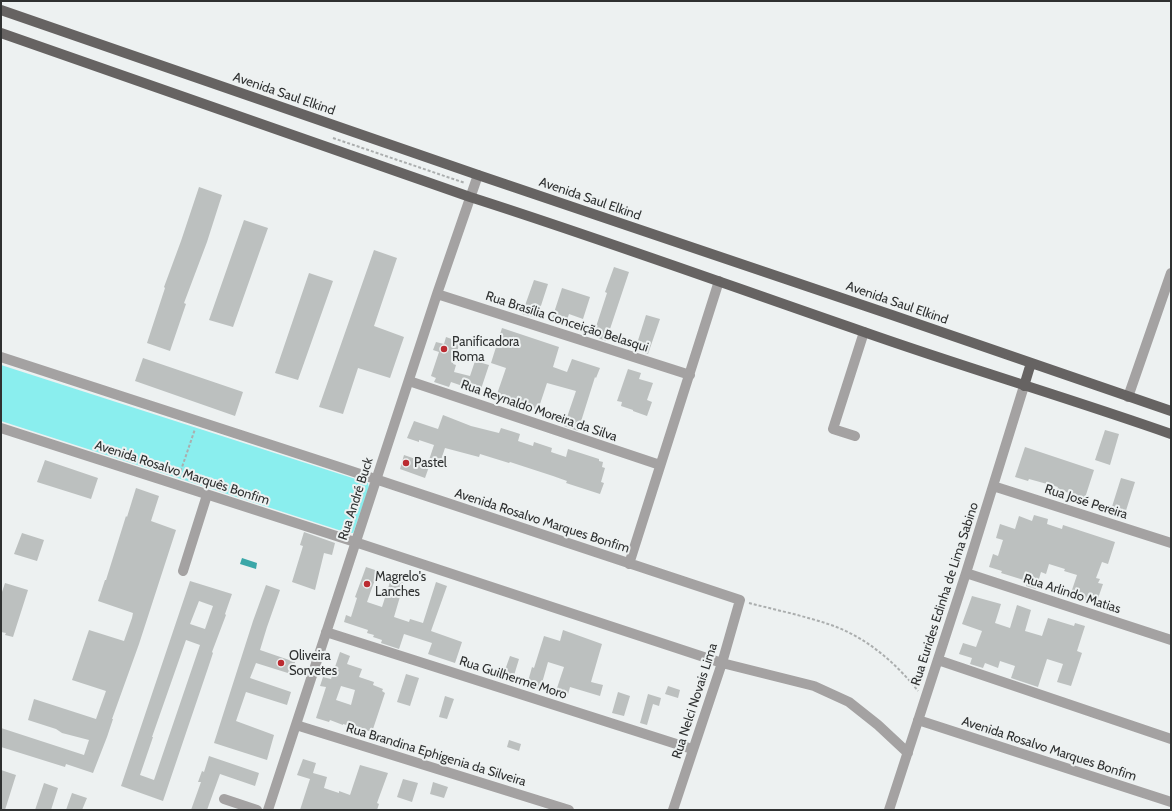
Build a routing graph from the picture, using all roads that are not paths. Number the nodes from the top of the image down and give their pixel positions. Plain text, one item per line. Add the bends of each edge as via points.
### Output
1 (1, 10) edge
2 (1, 34) edge
3 (478, 174) junction
4 (470, 197) junction
5 (1171, 273) edge
6 (719, 281) junction
7 (437, 294) junction
8 (864, 332) junction
9 (1, 357) edge
10 (1031, 363) junction
11 (690, 375) junction
12 (409, 380) junction
13 (1024, 386) junction
14 (1128, 397) junction
15 (1171, 411) edge
16 (1, 428) edge
17 (1171, 434) edge
18 (855, 436) dead end
19 (660, 465) junction
20 (376, 480) junction
21 (993, 486) junction
22 (207, 495) junction
23 (355, 542) junction
24 (1171, 543) edge
25 (629, 564) junction
26 (183, 571) dead end
27 (966, 573) junction
28 (740, 600) joint
29 (326, 632) junction
30 (1171, 640) edge
31 (938, 660) junction
32 (722, 663) junction
33 (918, 720) junction
34 (296, 725) junction
35 (1171, 739) edge
36 (692, 749) junction
37 (908, 753) junction
38 (224, 799) dead end
39 (1171, 802) edge
40 (257, 810) edge
41 (268, 810) edge
42 (569, 810) edge
43 (673, 810) edge
44 (889, 810) edge

1 - 3 main road, Avenida Saul Elkind
2 - 4 main road
3 - 4 street, Rua André Buck
3 - 10 main road, Avenida Saul Elkind
4 - 6 main road
4 - 7 street, Rua André Buck
5 - 14 street
6 - 8 main road
6 - 11 street
7 - 11 street, Rua Brasília Conceição Belasqui
7 - 12 street, Rua André Buck
8 - 13 main road
8 - 18 street via 833,429
9 - 20 street, Avenida Rosalvo Marques Bonfim
10 - 13 main road
10 - 14 main road, Avenida Saul Elkind
11 - 19 street
12 - 19 street, Rua Reynaldo Moreira da Silva
12 - 20 street, Rua André Buck
13 - 17 main road
13 - 21 street, Rua Eurides Edinha de Lima Sabino
14 - 15 main road, Avenida Saul Elkind
16 - 22 street, Avenida Rosalvo Marquês Bonfim
19 - 25 street
20 - 23 street, Rua André Buck
20 - 25 street, Avenida Rosalvo Marques Bonfim
21 - 24 street, Rua José Pereira
21 - 27 street, Rua Eurides Edinha de Lima Sabino
22 - 23 street, Avenida Rosalvo Marquês Bonfim
22 - 26 street
23 - 29 street, Rua André Buck
23 - 32 street
25 - 28 street, Avenida Rosalvo Marques Bonfim
27 - 30 street, Rua Arlindo Matias
27 - 31 street, Rua Eurides Edinha de Lima Sabino
28 - 32 street, Rua Nelci Novais Lima
29 - 34 street, Rua André Buck
29 - 36 street, Rua Guilherme Moro
31 - 33 street, Rua Eurides Edinha de Lima Sabino
31 - 35 street
32 - 36 street, Rua Nelci Novais Lima
32 - 37 street via 814,686 849,702
33 - 37 street, Rua Eurides Edinha de Lima Sabino
33 - 39 street, Avenida Rosalvo Marques Bonfim
34 - 41 street, Rua André Buck
34 - 42 street, Rua Brandina Ephigenia da Silveira
36 - 43 street, Rua Nelci Novais Lima
37 - 44 street, Rua Eurides Edinha de Lima Sabino
38 - 40 street

